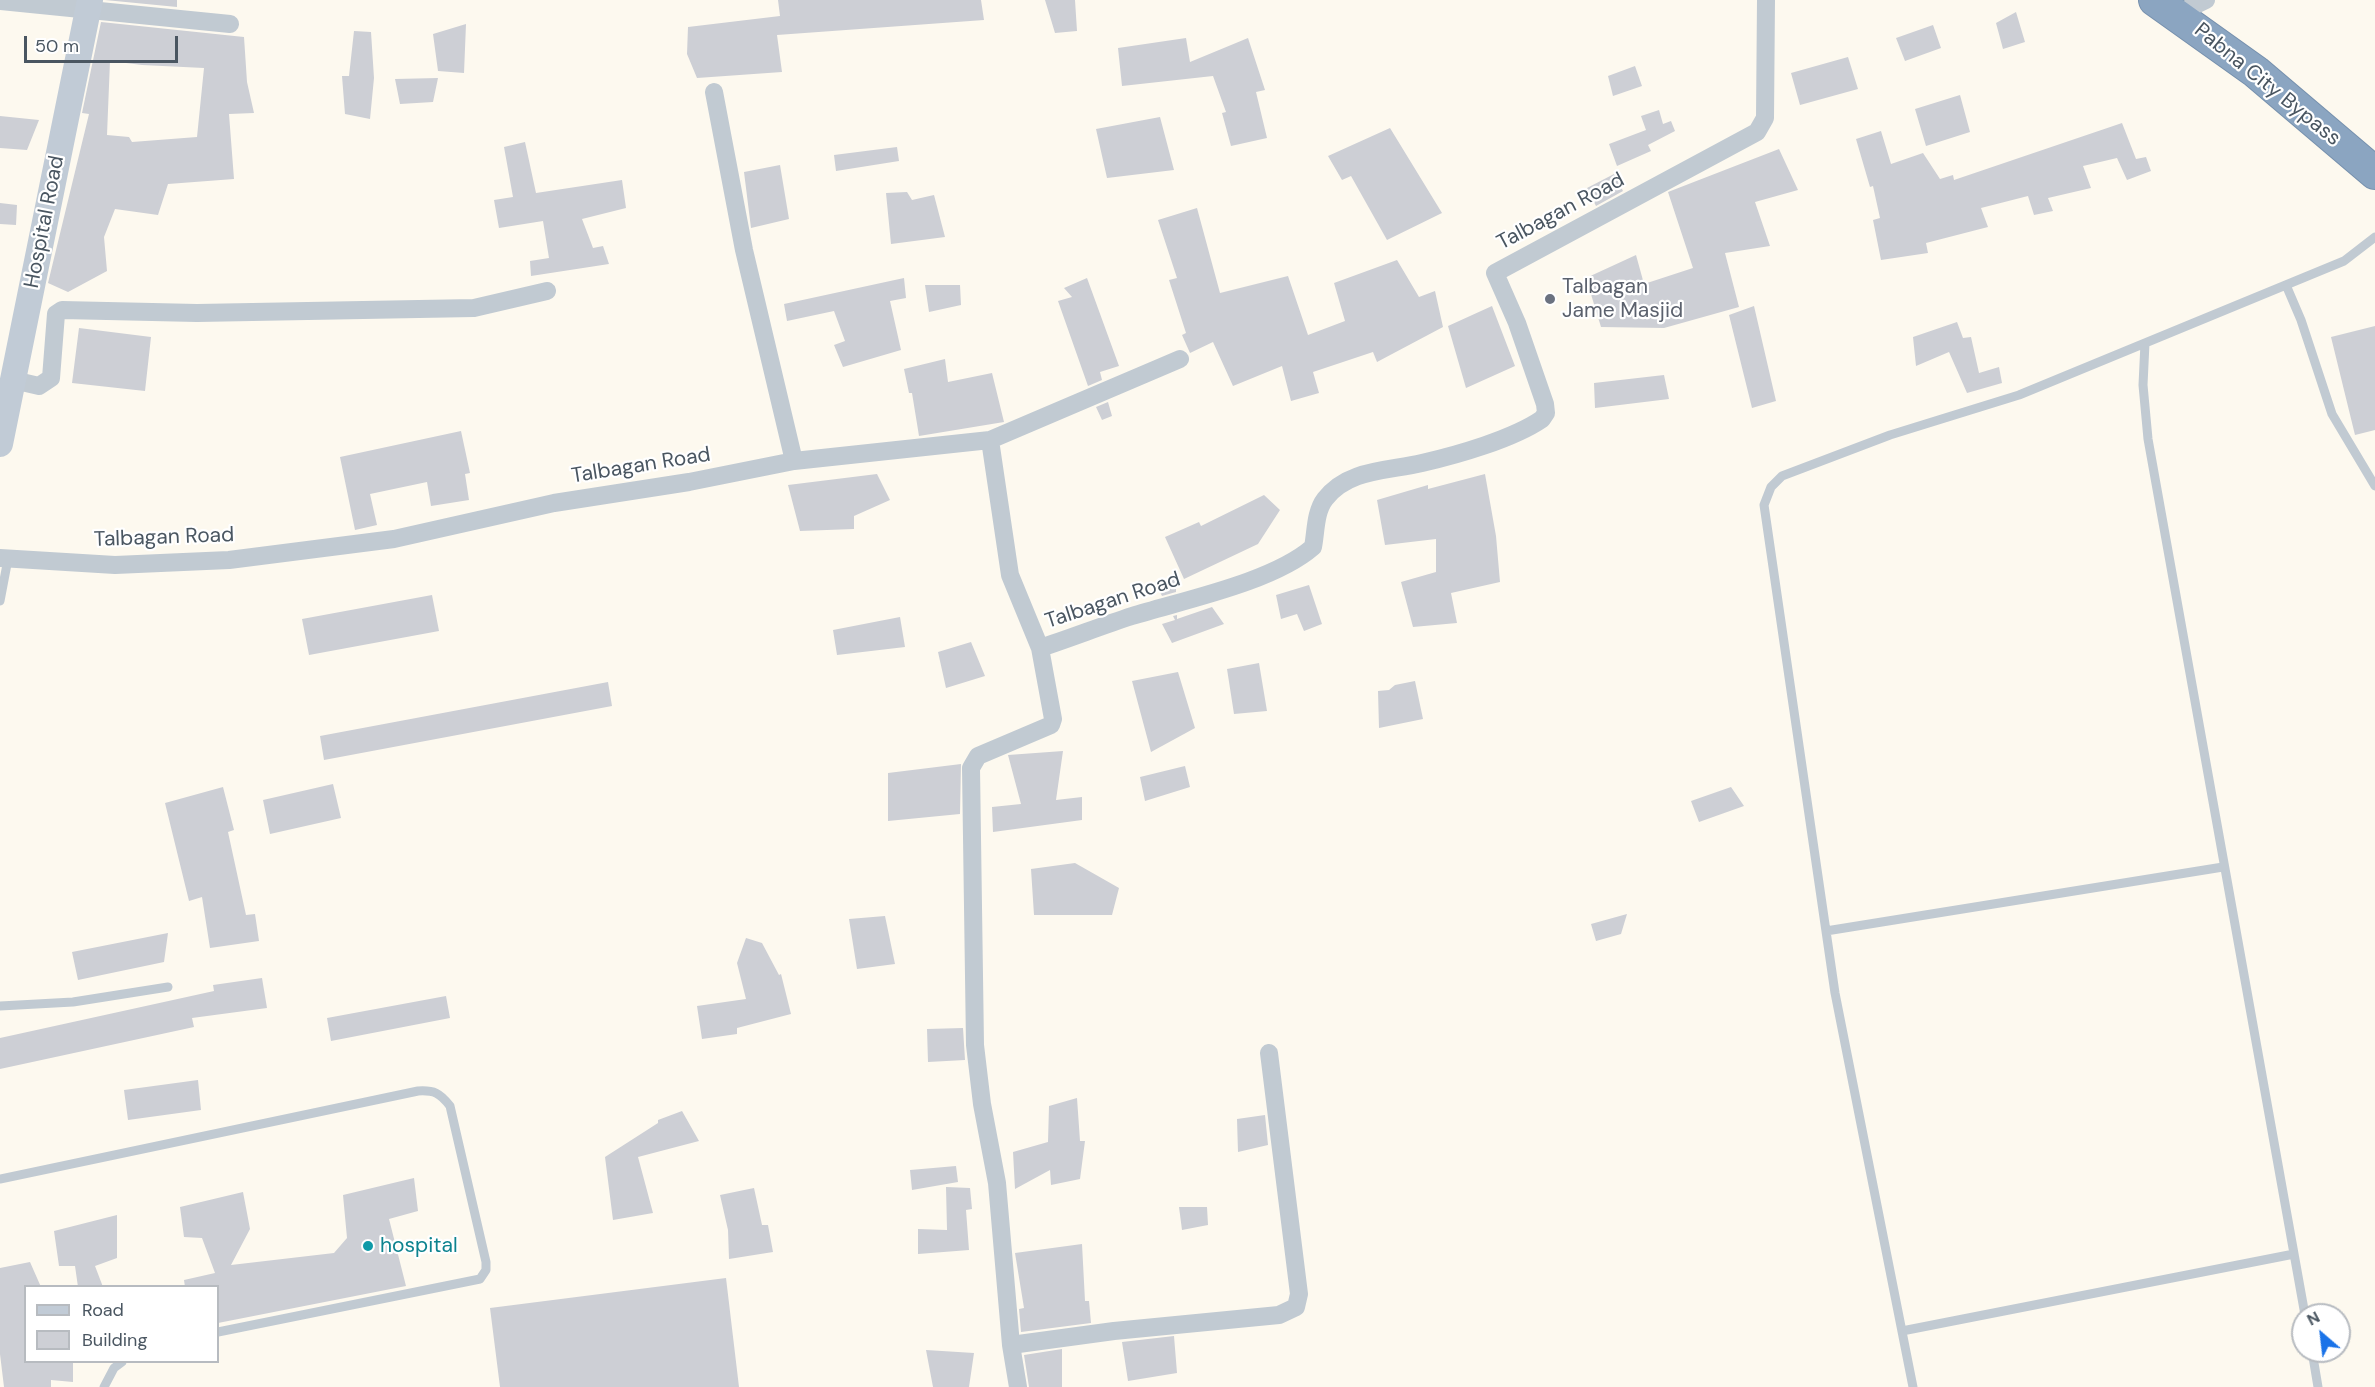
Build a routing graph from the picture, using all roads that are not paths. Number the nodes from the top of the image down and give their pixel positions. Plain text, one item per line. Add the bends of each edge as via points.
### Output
1 (1766, 0) edge
2 (2206, 0) edge
3 (0, 1) edge
4 (89, 5) edge
5 (2166, 7) edge
6 (230, 24) dead end
7 (714, 92) dead end
8 (2375, 173) edge
9 (2375, 237) edge
10 (2286, 285) junction
11 (547, 291) dead end
12 (2145, 343) junction
13 (1180, 359) dead end
14 (13, 380) junction
15 (990, 440) junction
16 (0, 444) edge
17 (794, 461) junction
18 (2375, 486) edge
19 (4, 559) edge
20 (0, 601) edge
21 (1040, 648) junction
22 (2223, 867) junction
23 (1826, 931) junction
24 (168, 987) dead end
25 (0, 1006) edge
26 (1269, 1053) dead end
27 (0, 1179) edge
28 (2294, 1254) junction
29 (2303, 1303) edge
30 (1902, 1331) junction
31 (219, 1332) edge
32 (1011, 1345) junction
33 (121, 1363) edge
34 (2314, 1363) edge
35 (104, 1387) edge
36 (1018, 1387) edge
37 (1913, 1387) edge
38 (2318, 1387) edge

1 - 21 street, Talbagan Road via 1765,118 1757,132 1495,273 1517,322 1545,404 1542,419 1499,439 1423,463 1356,476 1336,486 1323,501 1313,547 1289,564
2 - 5 street
3 - 4 street
4 - 6 street
4 - 14 main road, Hospital Road
5 - 8 highway, Pabna City Bypass via 2256,72
7 - 17 street via 744,250
9 - 10 lane via 2344,261
10 - 12 lane
10 - 18 lane via 2332,414
11 - 14 street via 474,308 197,313 63,310 56,314 51,378 39,386
12 - 22 lane via 2143,385 2148,439
12 - 23 lane via 2019,395 1890,435 1796,470 1771,487 1764,505 1764,520
13 - 15 street
14 - 16 main road, Hospital Road
15 - 17 street, Talbagan Road
15 - 21 street, Talbagan Road via 1010,575
17 - 19 street, Talbagan Road via 554,503 394,539 175,564
19 - 20 lane
21 - 32 street via 1051,725 978,756 971,768 975,1045 997,1183
22 - 23 lane
22 - 28 lane
23 - 30 lane
24 - 25 lane via 73,1002
26 - 32 street via 1299,1294 1296,1307 1279,1315
27 - 31 lane via 418,1091 432,1090 441,1095 450,1106 486,1262 480,1279
28 - 29 lane
28 - 30 lane
30 - 37 lane
32 - 36 street
33 - 35 lane
34 - 38 lane

